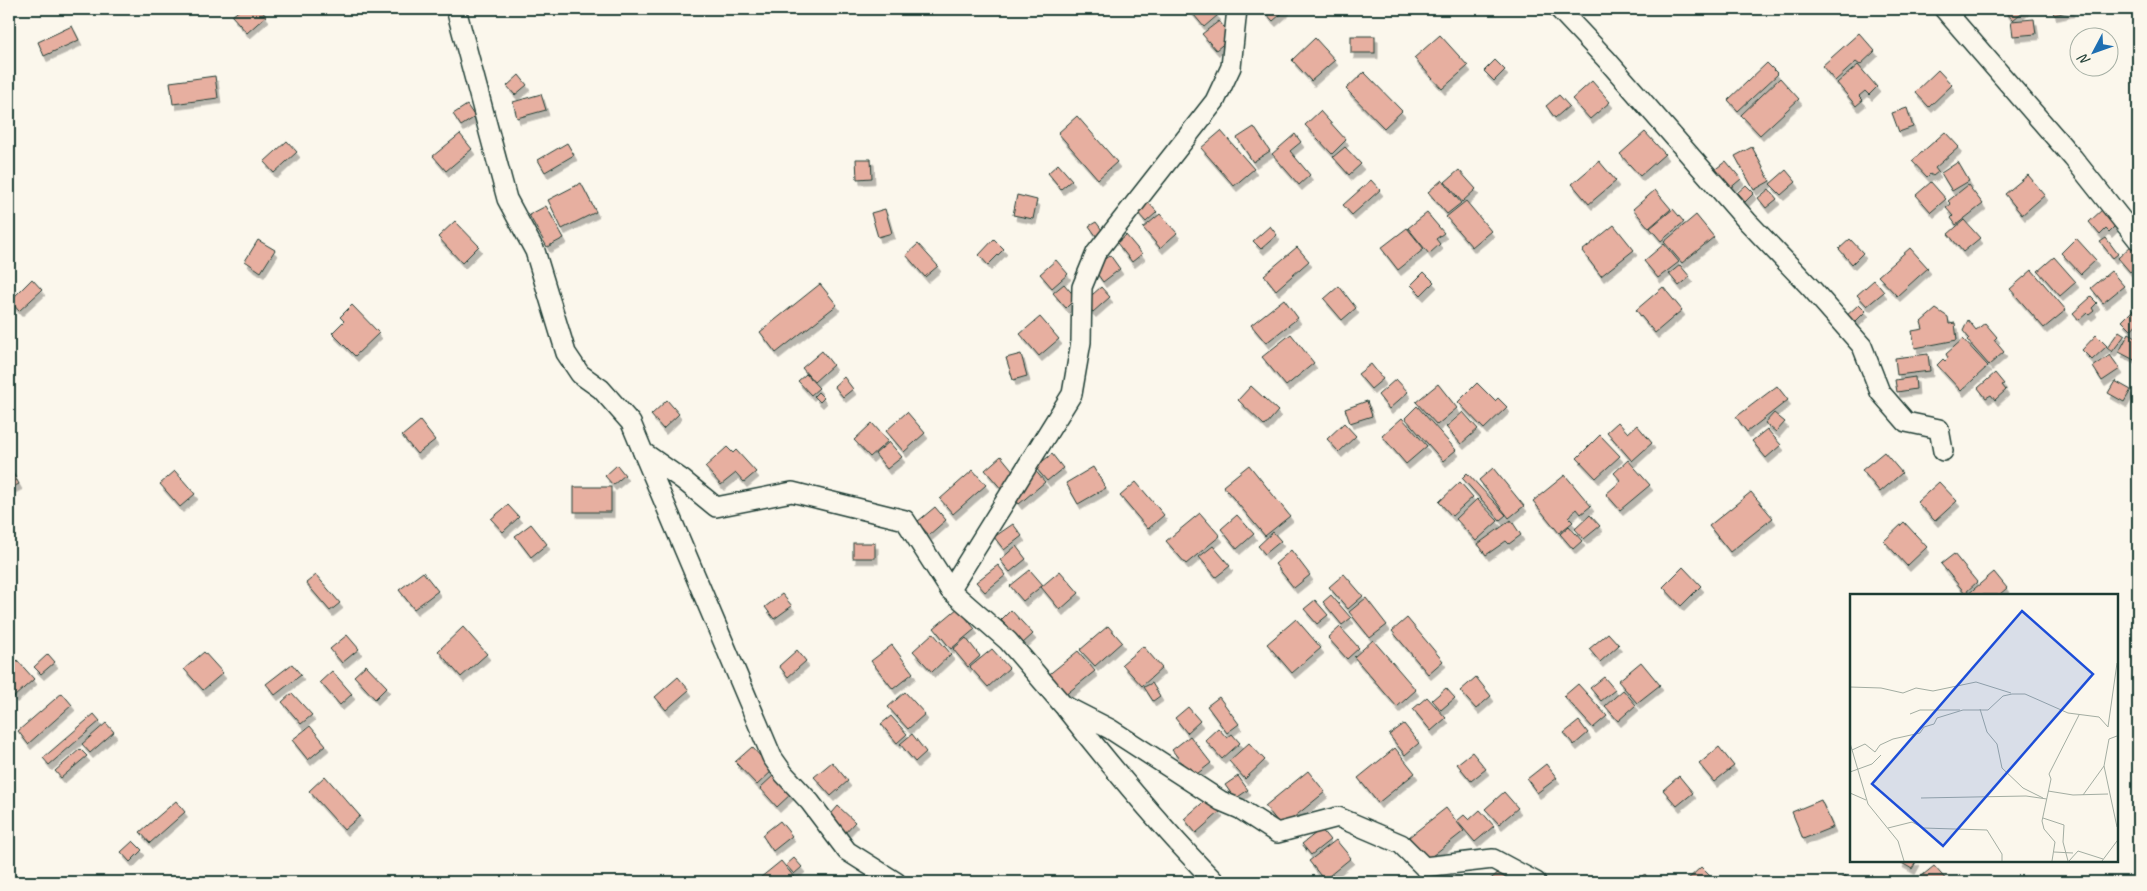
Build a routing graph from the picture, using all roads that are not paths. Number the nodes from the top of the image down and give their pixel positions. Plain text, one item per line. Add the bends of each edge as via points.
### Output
1 (456, 9) edge
2 (1237, 9) edge
3 (1560, 9) edge
4 (1944, 9) edge
5 (2138, 240) edge
6 (1943, 451) dead end
7 (643, 452) junction
8 (950, 590) junction
9 (1063, 705) junction
10 (896, 882) edge
11 (1215, 882) edge
12 (1536, 882) edge

1 - 7 street via 507,199 535,251 566,353 580,374 601,389 631,423
2 - 8 street via 1232,67 1215,101 1096,253 1082,287 1081,342 1072,394
3 - 6 street via 1746,221 1862,346 1880,392 1906,422 1940,429
4 - 5 street via 2067,151
7 - 8 street via 716,507 792,492 905,520
7 - 10 street via 772,757 847,850
8 - 9 street via 1008,641
9 - 11 street via 1168,835
9 - 12 street via 1110,729 1277,833 1338,817 1401,844 1424,867 1493,858

